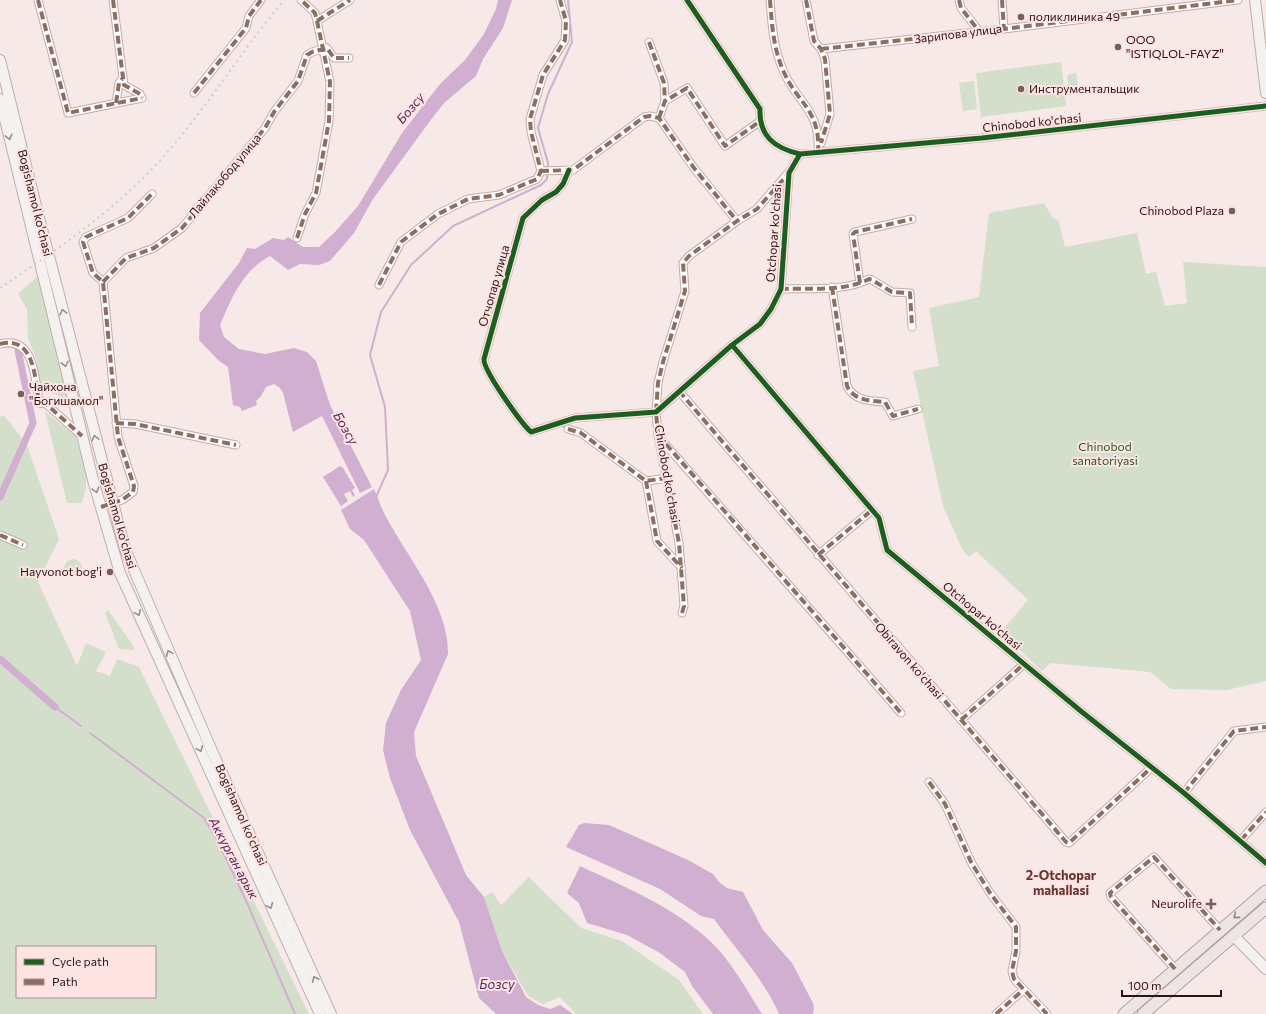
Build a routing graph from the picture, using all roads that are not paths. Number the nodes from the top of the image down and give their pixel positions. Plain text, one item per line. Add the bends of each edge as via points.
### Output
1 (38, 0) edge
2 (113, 0) edge
3 (261, 0) edge
4 (301, 0) edge
5 (350, 0) edge
6 (560, 0) edge
7 (687, 0) edge
8 (770, 0) edge
9 (806, 0) edge
10 (959, 0) edge
11 (1002, 0) edge
12 (1238, 0) edge
13 (1255, 0) edge
14 (317, 21) junction
15 (1004, 29) junction
16 (979, 31) junction
17 (649, 42) dead end
18 (322, 49) junction
19 (821, 49) junction
20 (349, 58) dead end
21 (0, 60) edge
22 (122, 79) junction
23 (194, 93) dead end
24 (1266, 93) edge
25 (0, 99) edge
26 (666, 102) junction
27 (116, 103) junction
28 (1266, 106) edge
29 (659, 118) junction
30 (759, 122) junction
31 (818, 153) junction
32 (800, 154) junction
33 (569, 170) junction
34 (541, 171) junction
35 (789, 172) junction
36 (152, 194) dead end
37 (912, 219) dead end
38 (737, 221) junction
39 (297, 238) dead end
40 (103, 282) junction
41 (860, 283) junction
42 (379, 285) dead end
43 (832, 287) junction
44 (781, 289) junction
45 (912, 327) dead end
46 (0, 344) edge
47 (732, 345) junction
48 (679, 391) junction
49 (918, 409) dead end
50 (656, 412) junction
51 (116, 423) junction
52 (568, 430) dead end
53 (82, 436) junction
54 (658, 436) junction
55 (236, 445) dead end
56 (667, 478) junction
57 (646, 481) junction
58 (112, 504) junction
59 (101, 507) junction
60 (872, 510) junction
61 (0, 535) edge
62 (23, 545) dead end
63 (818, 555) junction
64 (682, 568) junction
65 (682, 613) dead end
66 (1024, 664) junction
67 (901, 713) dead end
68 (961, 720) junction
69 (1266, 727) edge
70 (1151, 768) junction
71 (929, 782) dead end
72 (1184, 793) junction
73 (1266, 812) edge
74 (1241, 840) junction
75 (255, 861) junction
76 (1266, 863) edge
77 (1266, 891) edge
78 (1266, 908) edge
79 (1220, 930) junction
80 (1234, 936) junction
81 (1199, 949) junction
82 (1207, 959) junction
83 (1266, 969) edge
84 (1175, 970) junction
85 (1023, 990) junction
86 (1150, 991) junction
87 (1159, 1001) junction
88 (321, 1008) edge
89 (331, 1014) edge
90 (996, 1014) edge
91 (1046, 1014) edge
92 (1124, 1014) edge
93 (1143, 1014) edge

1 - 27 street via 68,112
2 - 22 street
3 - 23 street via 250,16 246,28
4 - 14 street via 315,13
5 - 14 street
6 - 34 street via 566,21 565,40 543,75 530,119
7 - 30 street via 760,109
8 - 31 street via 773,35 779,60 790,84 816,122 819,137
9 - 19 street via 814,41
10 - 16 street via 961,8
11 - 15 street
12 - 15 street, Зарипова улица
13 - 24 main road
14 - 18 street
15 - 16 street, Зарипова улица
16 - 19 street, Зарипова улица
17 - 26 street via 664,83
18 - 20 street via 327,48 334,58
18 - 39 street via 330,82 329,121 316,192
18 - 40 street, Лайлакобод улица via 307,55 298,81 265,128 186,224 154,248 126,258
19 - 31 street via 825,59 830,114
58 -> 21 main road, Bogishamol ko'chasi
22 - 27 street
22 - 27 street via 124,85 140,94 142,98
25 -> 53 main road, Bogishamol ko'chasi
26 - 29 street
26 - 30 street via 687,88 727,147
28 - 31 street, Chinobod ko'chasi via 975,139
29 - 33 street via 644,117 573,170
29 - 38 street via 694,168
30 - 32 street via 774,143 785,150
31 - 32 street, Chinobod ko'chasi
32 - 35 street, Otchopar ko'chasi
33 - 34 street
33 - 50 street, Отчопар улица via 556,192 542,200 523,218 484,359 486,370 531,432 575,418
34 - 42 street via 537,179 499,195 468,199 438,214 401,242
35 - 38 street, Chinobod ko'chasi via 757,209
35 - 44 street, Otchopar ko'chasi
36 - 40 street via 128,218 82,242 93,273
37 - 41 street via 853,234
38 - 50 street, Chinobod ko'chasi via 684,260 685,291 663,362 658,383
40 - 51 street
41 - 43 street
41 - 45 street via 869,279 892,292 910,294
43 - 44 street
43 - 49 street via 850,392 865,400 885,402 893,416
44 - 47 street, Otchopar ko'chasi via 760,324
46 - 53 street via 13,342 26,350 31,359 39,403 46,404
47 - 48 street, Otchopar ko'chasi
47 - 60 street, Otchopar ko'chasi
48 - 50 street, Otchopar ko'chasi
48 - 63 street, Obiravon ko'chasi
50 - 54 street, Chinobod ko'chasi
51 - 55 street via 135,424
51 - 58 street via 134,492
52 - 57 street via 581,433
53 -> 59 main road, Bogishamol ko'chasi
54 - 56 street, Chinobod ko'chasi
54 - 67 street
56 - 57 street
56 - 64 street, Chinobod ko'chasi
57 - 64 street via 657,541
58 - 59 street
75 -> 58 main road, Bogishamol ko'chasi via 131,567
59 -> 75 main road, Bogishamol ko'chasi via 125,583
60 - 63 street
60 - 66 street, Otchopar ko'chasi via 879,518 887,550
61 - 62 street
63 - 68 street, Obiravon ko'chasi
64 - 65 street, Chinobod ko'chasi
66 - 68 street
66 - 70 street, Otchopar ko'chasi
68 - 70 street, Obiravon ko'chasi via 1069,843
69 - 72 street via 1234,731
70 - 72 street, Otchopar ko'chasi
71 - 85 street via 945,804 979,874 1016,927 1016,951 1012,971
72 - 74 street, Otchopar ko'chasi
73 - 74 street
74 - 76 street, Otchopar ko'chasi
75 - 88 main road, Bogishamol ko'chasi
77 -> 79 main road
78 - 80 main road
79 - 81 main road
79 - 84 street via 1157,858 1154,857 1110,893
80 - 82 main road
80 - 83 main road
81 - 82 main road
81 - 84 main road
82 - 87 main road
84 - 86 main road
85 - 90 street
85 - 91 street
86 - 87 main road
86 - 92 main road
87 - 93 main road
88 - 89 main road, Bogishamol ko'chasi

